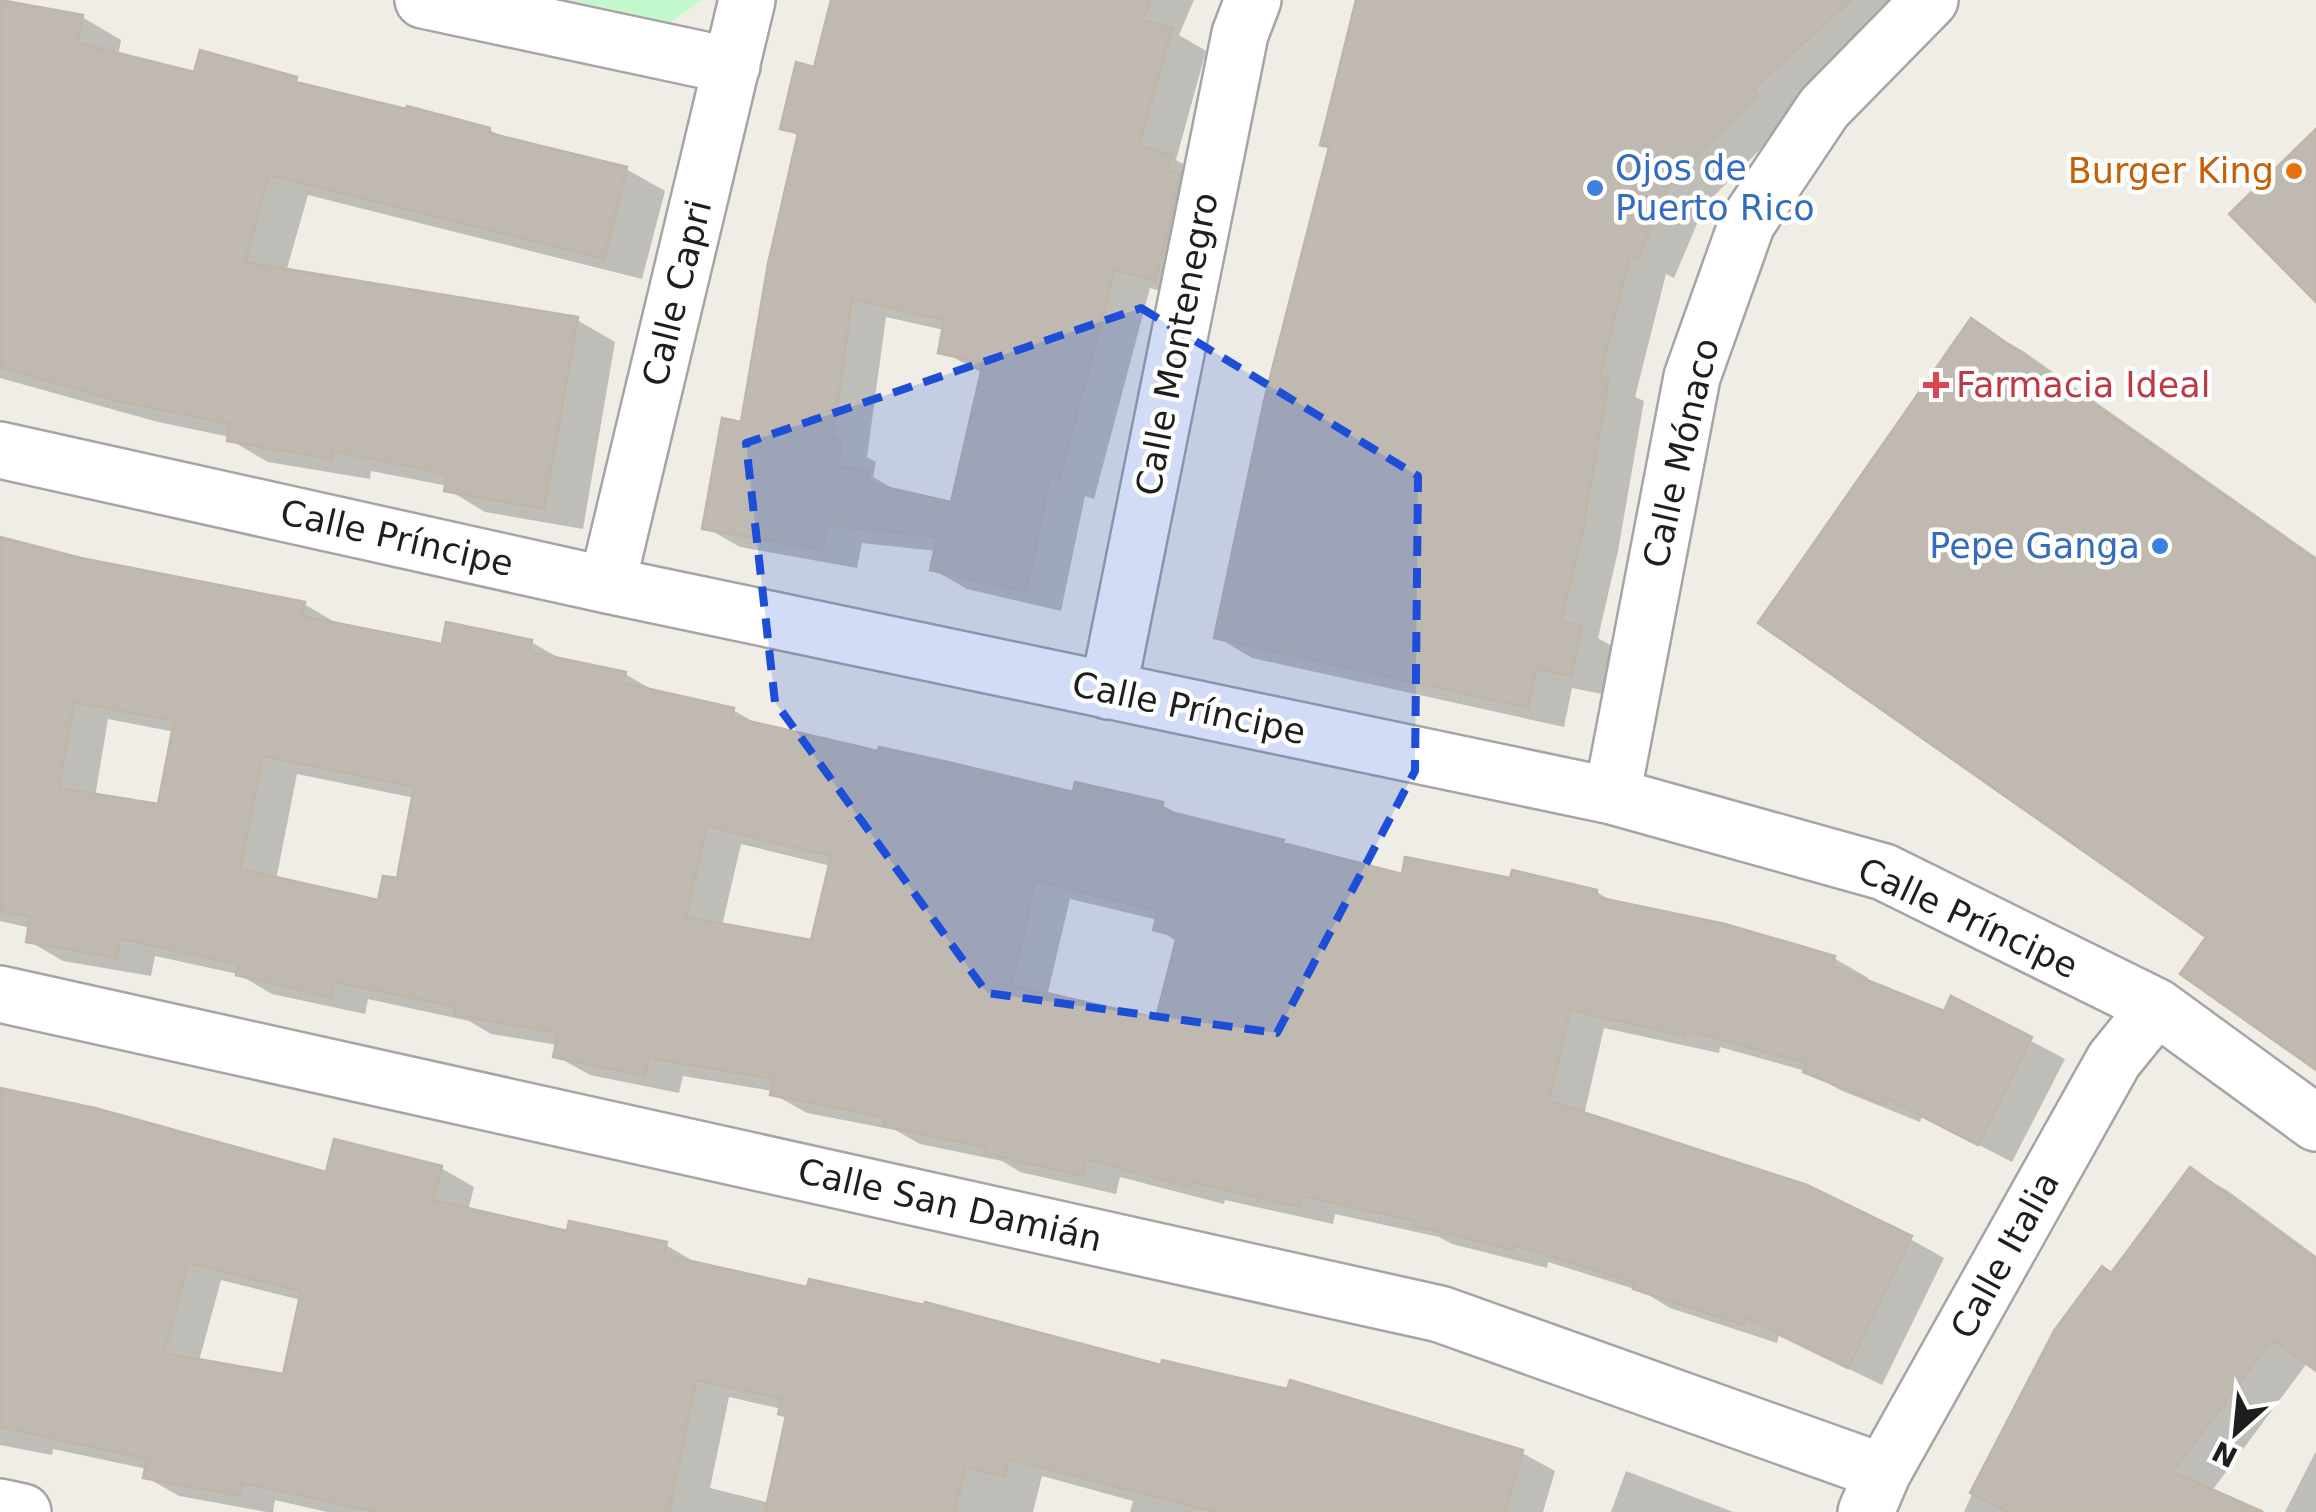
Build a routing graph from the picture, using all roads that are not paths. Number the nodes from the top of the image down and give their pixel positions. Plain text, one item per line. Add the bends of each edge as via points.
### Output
1 (423, 0) edge
2 (747, 0) edge
3 (1253, 0) edge
4 (1930, 0) edge
5 (732, 66) junction
6 (0, 450) edge
7 (607, 585) junction
8 (1108, 691) junction
9 (1612, 796) junction
10 (0, 994) edge
11 (2157, 1008) junction
12 (2316, 1123) edge
13 (1875, 1492) edge
14 (0, 1507) edge
15 (23, 1512) edge

1 - 5 street
2 - 5 street, Calle Capri
3 - 8 street, Calle Montenegro via 1240,34
4 - 9 street, Calle Mónaco via 1824,108 1747,223 1692,376
5 - 7 street, Calle Capri
6 - 7 street, Calle Príncipe
7 - 8 street, Calle Príncipe
8 - 9 street, Calle Príncipe
9 - 11 street, Calle Príncipe via 1884,872
10 - 13 street, Calle San Damián via 1440,1314
11 - 12 street, Calle Príncipe
11 - 13 street, Calle Italia via 2114,1060
14 - 15 street

